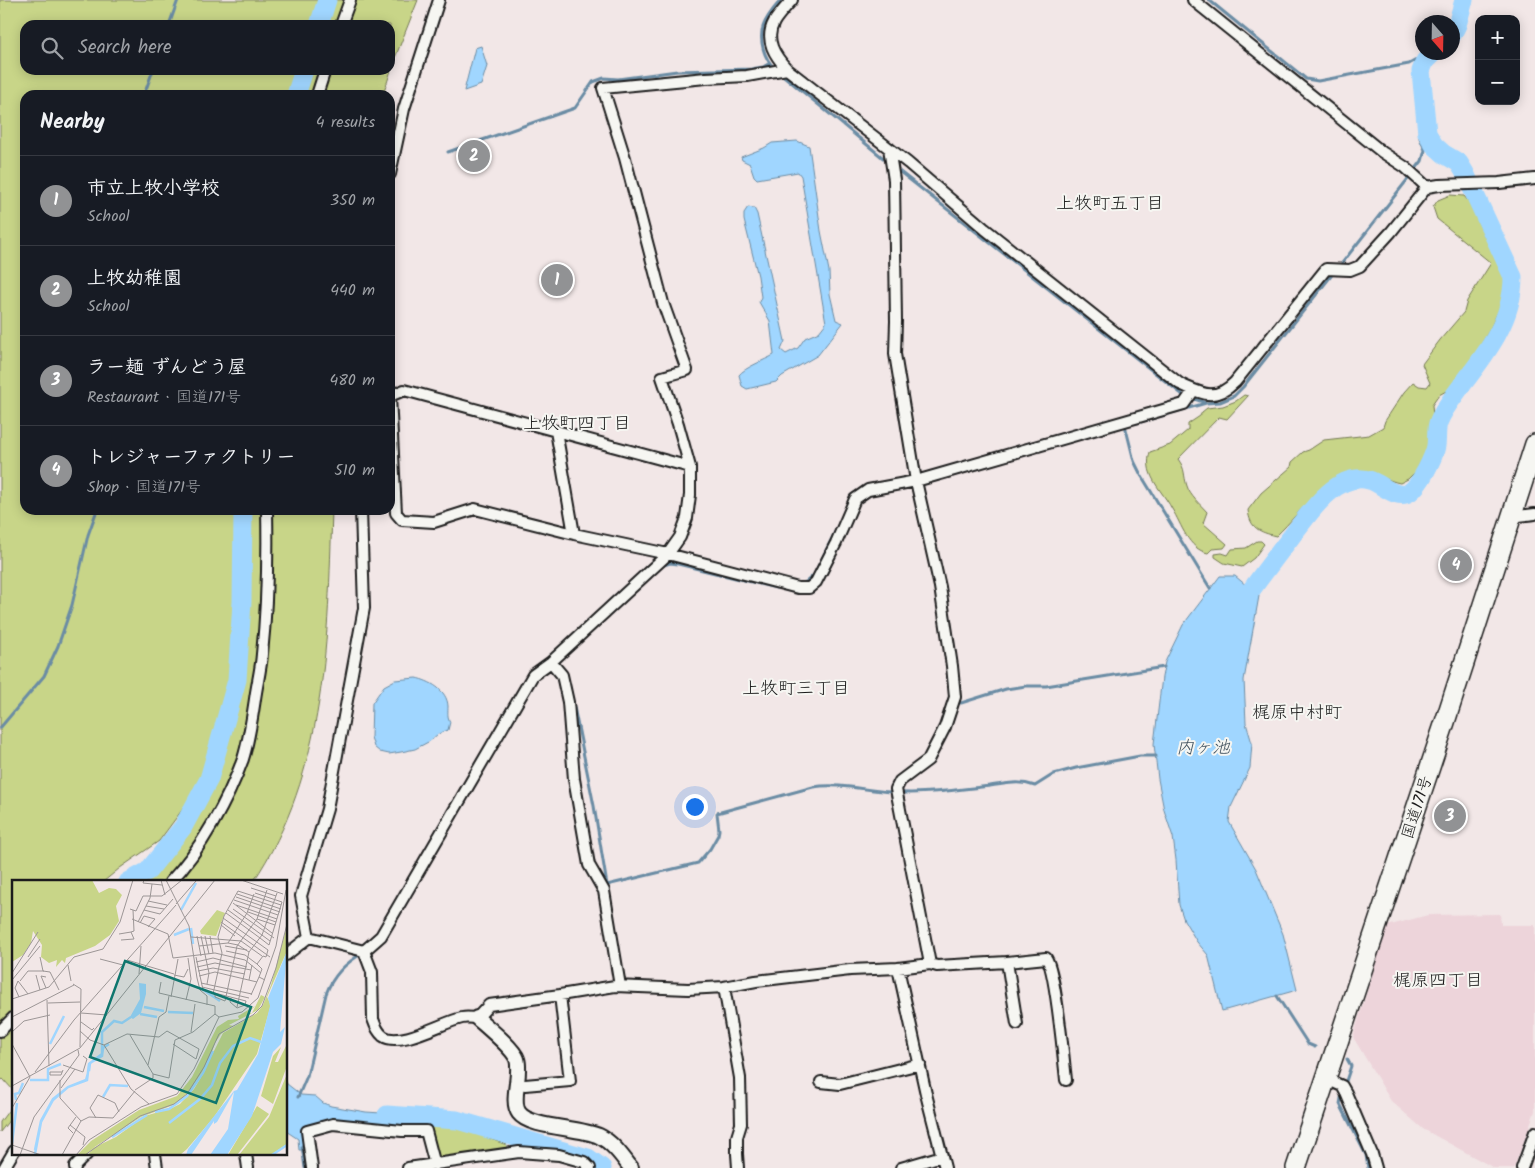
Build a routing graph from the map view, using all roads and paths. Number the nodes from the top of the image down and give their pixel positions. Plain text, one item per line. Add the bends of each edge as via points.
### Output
1 (350, 0) edge
2 (439, 0) edge
3 (792, 0) edge
4 (1193, 0) edge
5 (343, 20) edge
6 (787, 68) junction
7 (323, 75) edge
8 (318, 90) edge
9 (888, 148) junction
10 (395, 151) edge
11 (1535, 179) edge
12 (1427, 188) junction
13 (1194, 390) junction
14 (395, 394) edge
15 (556, 431) junction
16 (1535, 444) edge
17 (690, 467) junction
18 (916, 481) junction
19 (395, 494) edge
20 (1535, 514) edge
21 (267, 515) edge
22 (361, 515) edge
23 (1510, 517) junction
24 (574, 534) junction
25 (668, 554) junction
26 (551, 662) junction
27 (172, 880) edge
28 (309, 937) junction
29 (364, 951) junction
30 (288, 953) edge
31 (1007, 962) junction
32 (930, 964) junction
33 (898, 968) junction
34 (620, 986) junction
35 (724, 987) junction
36 (560, 996) junction
37 (478, 1018) junction
38 (12, 1019) edge
39 (1017, 1024) dead end
40 (0, 1030) edge
41 (920, 1064) junction
42 (1066, 1080) dead end
43 (821, 1082) dead end
44 (525, 1085) dead end
45 (1338, 1086) junction
46 (1535, 1132) edge
47 (12, 1154) edge
48 (85, 1156) edge
49 (942, 1156) junction
50 (434, 1165) junction
51 (459, 1165) edge
52 (4, 1168) edge
53 (75, 1168) edge
54 (312, 1168) edge
55 (408, 1168) edge
56 (590, 1168) edge
57 (631, 1168) edge
58 (738, 1168) edge
59 (901, 1168) edge
60 (945, 1168) edge
61 (1296, 1168) edge
62 (1376, 1168) edge
63 (1522, 1168) edge

1 - 5 street
2 - 10 street via 404,109
3 - 6 street via 774,23 771,42 776,57
4 - 12 street via 1382,152 1407,168
6 - 9 street
6 - 17 street via 747,76 603,88 663,303 687,370 662,377
7 - 8 street
9 - 13 street via 1180,384
9 - 18 street via 894,180 896,354
11 - 12 street
12 - 13 street via 1360,266 1350,270 1326,269 1229,388 1215,395
13 - 18 street via 1184,404
14 - 15 street via 404,390
15 - 17 street
15 - 24 street
16 - 23 highway, 国道171号
17 - 25 street via 687,518 680,537
18 - 25 street via 868,490 855,498 836,544 816,582 809,588 798,588
18 - 32 street via 940,587 955,697 945,727 928,760 900,781 896,789
19 - 24 street via 396,513 402,520 434,522 475,510
20 - 23 street
21 - 27 street via 262,655 243,757 231,789 205,836
22 - 28 street via 364,608 327,809 302,896
23 - 45 highway, 国道171号 via 1445,722
24 - 25 street
25 - 26 street
26 - 29 street via 533,675 381,936
26 - 34 street via 562,675 568,702 574,779 589,865 604,891
28 - 29 street
28 - 30 street
29 - 37 street via 372,972 373,1019 383,1036 408,1038 463,1018
31 - 32 street
31 - 39 street
31 - 42 street via 1046,958 1050,962
32 - 33 street
33 - 35 street via 850,970
33 - 41 street
34 - 35 street
34 - 36 street
35 - 58 street via 740,1078
36 - 37 street via 489,1005
36 - 44 street via 570,1081
37 - 57 street via 517,1058 518,1112 532,1122 600,1136
38 - 40 street
41 - 43 street via 840,1084
41 - 49 street
45 - 61 highway, 国道171号
45 - 62 street
46 - 63 street
47 - 52 street
48 - 53 street
49 - 59 street
49 - 60 street
50 - 51 street
50 - 54 street via 426,1131 333,1124 307,1131
50 - 55 street
51 - 56 street via 520,1152 559,1155 584,1162

